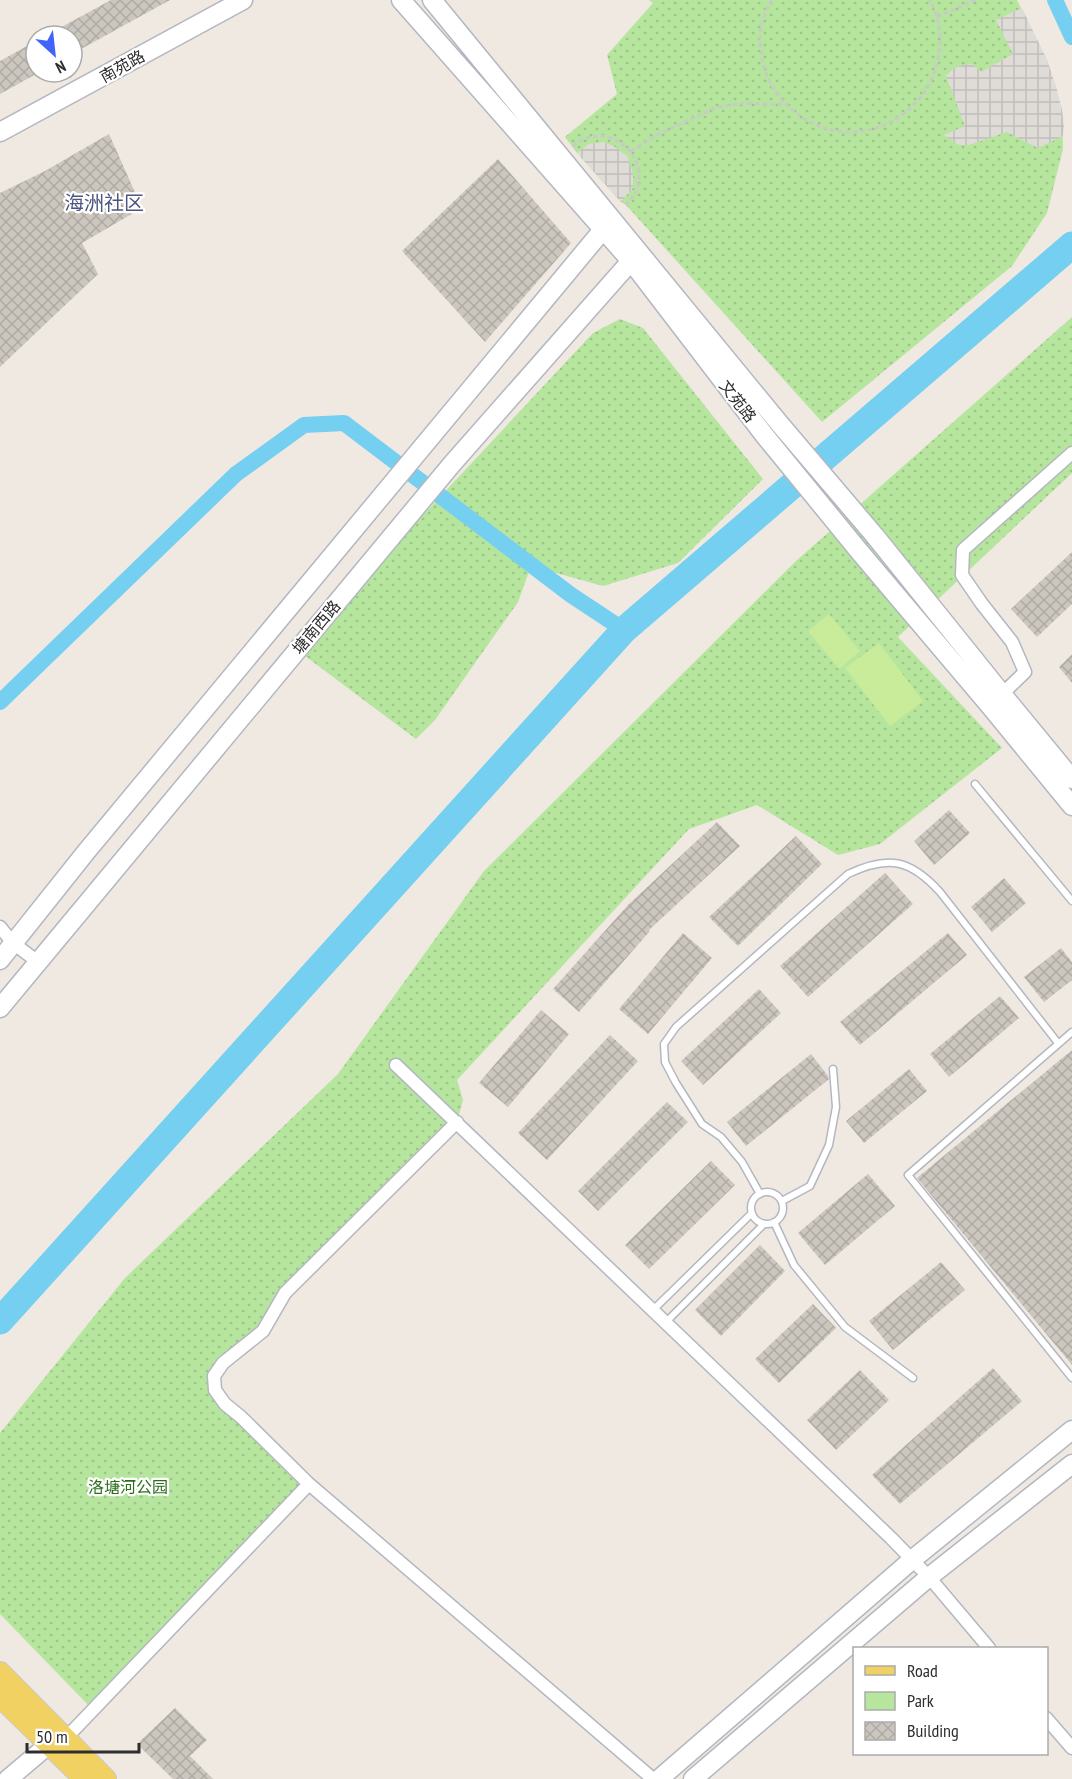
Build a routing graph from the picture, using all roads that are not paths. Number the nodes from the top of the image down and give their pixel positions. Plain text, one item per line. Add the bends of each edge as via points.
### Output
1 (243, 0) edge
2 (401, 0) edge
3 (432, 0) edge
4 (0, 132) edge
5 (607, 224) junction
6 (634, 256) junction
7 (1072, 453) edge
8 (996, 700) junction
9 (1072, 779) edge
10 (975, 784) dead end
11 (1072, 806) edge
12 (1072, 901) edge
13 (0, 927) edge
14 (13, 944) junction
15 (0, 960) edge
16 (38, 962) junction
17 (0, 1008) edge
18 (1072, 1032) edge
19 (1058, 1043) junction
20 (396, 1065) dead end
21 (833, 1069) dead end
22 (457, 1122) junction
23 (760, 1194) junction
24 (782, 1201) junction
25 (752, 1213) junction
26 (774, 1222) junction
27 (764, 1224) junction
28 (653, 1310) junction
29 (666, 1322) junction
30 (912, 1378) dead end
31 (1072, 1378) edge
32 (1072, 1430) edge
33 (1072, 1464) edge
34 (309, 1484) junction
35 (913, 1559) junction
36 (929, 1577) junction
37 (988, 1647) edge
38 (0, 1672) edge
39 (0, 1697) edge
40 (1048, 1719) edge
41 (58, 1739) junction
42 (1072, 1748) edge
43 (8, 1779) edge
44 (84, 1779) edge
45 (106, 1779) edge
46 (653, 1779) edge
47 (659, 1779) edge
48 (693, 1779) edge

1 - 4 main road, 南苑路
2 - 5 main road, 文苑路
3 - 5 main road, 文苑路
5 - 6 main road, 文苑路
5 - 14 main road, 塘南西路
6 - 8 main road, 文苑路 via 875,536
6 - 8 main road, 文苑路 via 765,436 859,551
6 - 16 main road, 塘南西路 via 452,464
7 - 8 street via 963,550 962,575 1012,642 1025,672
8 - 9 main road, 文苑路
8 - 11 main road, 文苑路
10 - 12 lane
13 - 14 street
14 - 15 main road, 塘南西路
14 - 16 street
16 - 17 main road, 塘南西路
18 - 19 lane
19 - 23 lane via 927,878 890,861 848,874 676,1027 664,1044 666,1062 702,1124 721,1137 742,1162
19 - 31 lane via 908,1175
20 - 22 street
21 - 24 lane via 836,1107 829,1145 810,1185
22 - 28 street
22 - 34 street via 285,1293 263,1331 223,1363 214,1376 215,1390 225,1404
23 - 24 lane via 774,1194
23 - 25 lane via 752,1202
24 - 26 lane via 782,1215
25 - 27 lane
25 - 28 lane
26 - 27 lane
26 - 30 lane via 794,1265 845,1327
27 - 29 lane
28 - 29 street
29 - 35 street
32 - 35 main road
33 - 36 main road
34 - 41 street
34 - 46 street
35 - 36 street
35 - 47 main road
36 - 37 street
36 - 48 main road
38 - 41 main road
39 - 41 main road
40 - 42 street
41 - 43 main road
41 - 44 main road
41 - 45 main road

